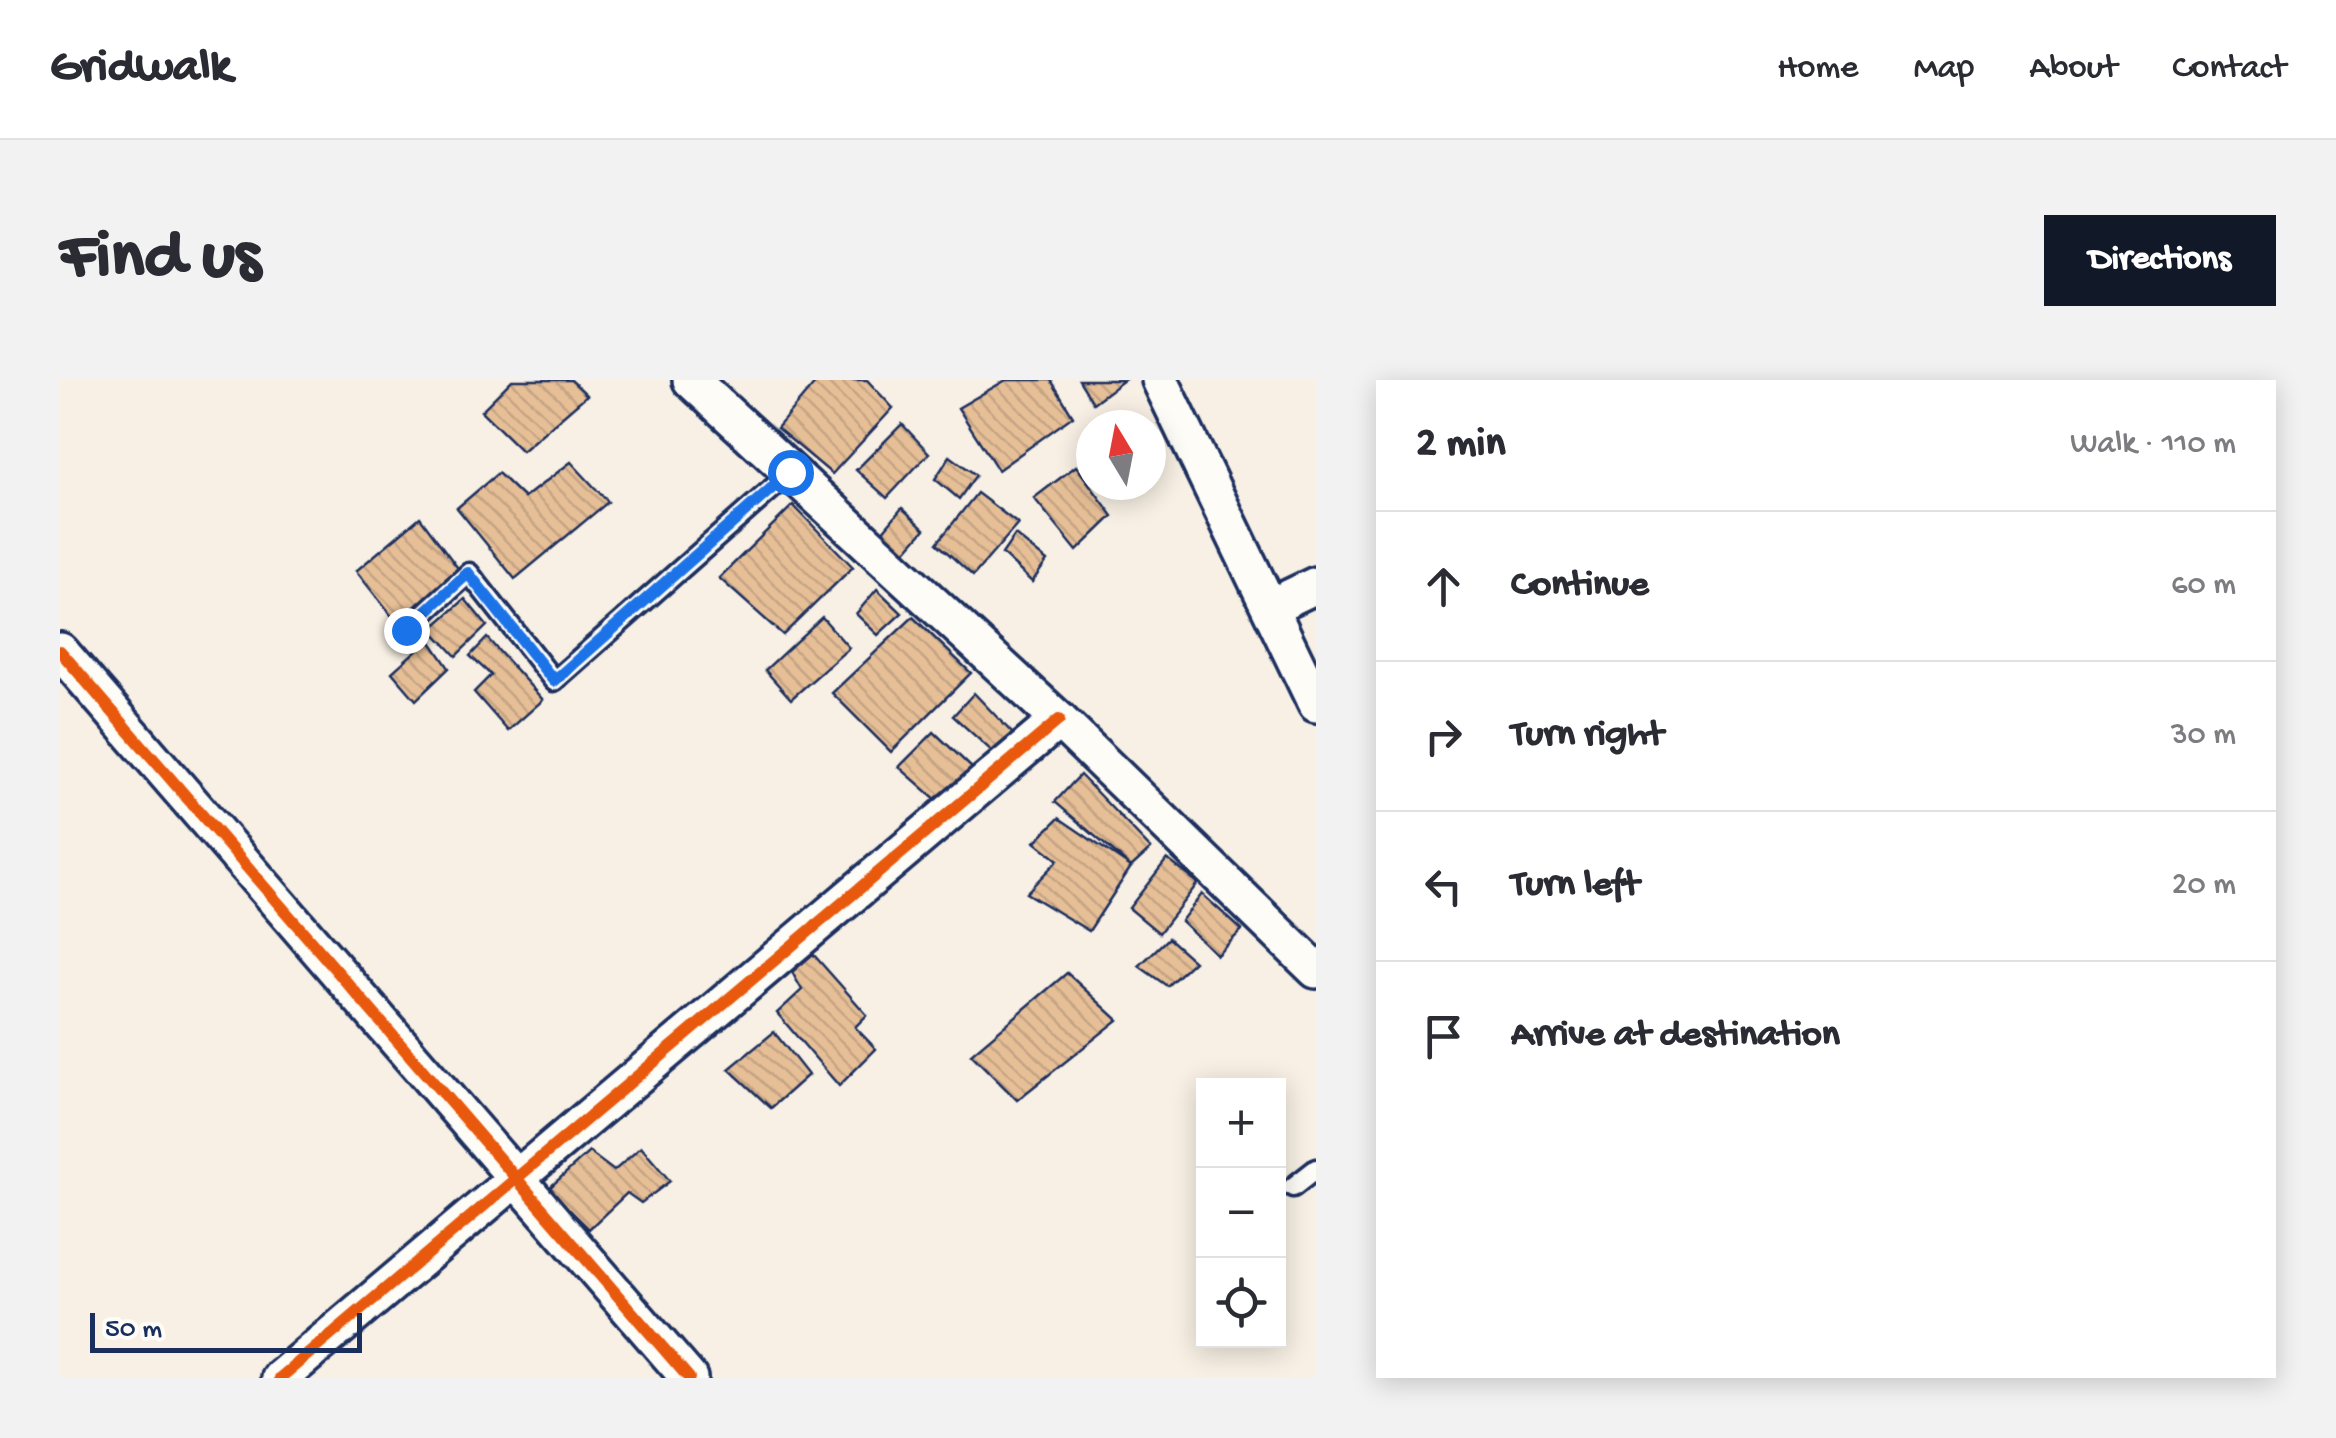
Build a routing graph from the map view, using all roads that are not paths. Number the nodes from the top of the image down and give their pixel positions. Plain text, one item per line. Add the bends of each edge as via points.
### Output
1 (690, 380) edge
2 (1160, 380) edge
3 (790, 472) junction
4 (1316, 585) edge
5 (1270, 607) junction
6 (406, 630) dead end
7 (60, 651) edge
8 (1316, 702) edge
9 (1059, 720) junction
10 (1316, 970) edge
11 (1316, 1169) edge
12 (518, 1180) junction
13 (1293, 1188) dead end
14 (280, 1378) edge
15 (689, 1378) edge

1 - 3 street
2 - 5 street
3 - 6 lane via 554,681 468,573
3 - 9 street
4 - 5 street
5 - 8 street
7 - 12 street
9 - 10 street
9 - 12 street
11 - 13 lane
12 - 14 street
12 - 15 street

